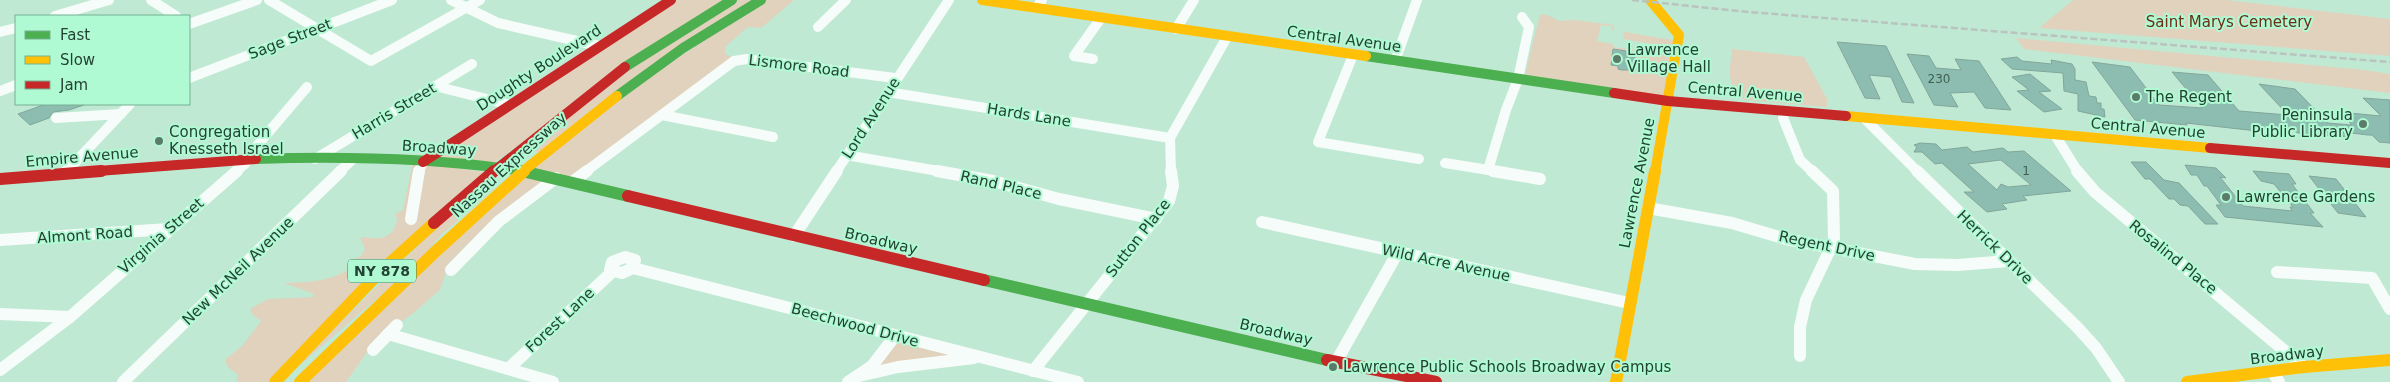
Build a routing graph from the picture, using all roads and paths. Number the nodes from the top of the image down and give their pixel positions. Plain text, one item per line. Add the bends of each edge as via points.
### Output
1 (109, 0) edge
2 (151, 0) edge
3 (257, 0) edge
4 (269, 0) edge
5 (392, 0) edge
6 (451, 0) edge
7 (480, 0) edge
8 (671, 0) edge
9 (732, 0) edge
10 (760, 0) edge
11 (846, 0) edge
12 (949, 0) edge
13 (982, 0) edge
14 (1194, 0) edge
15 (1417, 0) edge
16 (1650, 0) edge
17 (1039, 4) edge
18 (466, 8) junction
19 (58, 15) edge
20 (174, 15) edge
21 (1522, 17) dead end
22 (1101, 18) junction
23 (190, 24) edge
24 (818, 27) dead end
25 (15, 28) edge
26 (1176, 29) junction
27 (316, 30) junction
28 (0, 32) edge
29 (1227, 37) junction
30 (599, 46) junction
31 (1353, 55) junction
32 (1092, 58) dead end
33 (1395, 61) junction
34 (472, 64) dead end
35 (190, 78) edge
36 (895, 78) junction
37 (1518, 79) junction
38 (15, 85) edge
39 (435, 86) junction
40 (307, 87) dead end
41 (0, 91) edge
42 (888, 92) junction
43 (1668, 101) junction
44 (129, 105) edge
45 (510, 105) junction
46 (1784, 111) junction
47 (121, 114) junction
48 (662, 116) junction
49 (56, 118) dead end
50 (1864, 118) junction
51 (2055, 135) junction
52 (773, 137) dead end
53 (1170, 138) junction
54 (846, 155) junction
55 (247, 159) junction
56 (316, 159) junction
57 (353, 159) junction
58 (1419, 159) dead end
59 (423, 162) junction
60 (1445, 163) dead end
61 (2390, 164) edge
62 (496, 168) junction
63 (1488, 170) junction
64 (522, 171) junction
65 (65, 173) junction
66 (0, 178) edge
67 (556, 178) junction
68 (1540, 179) dead end
69 (572, 182) junction
70 (1648, 208) junction
71 (411, 219) dead end
72 (1156, 219) junction
73 (1262, 222) dead end
74 (169, 229) junction
75 (794, 236) junction
76 (0, 240) edge
77 (1830, 247) junction
78 (1398, 252) junction
79 (2009, 261) junction
80 (633, 268) joint
81 (451, 270) dead end
82 (2277, 272) dead end
83 (1086, 303) junction
84 (1630, 303) junction
85 (2390, 309) edge
86 (0, 314) edge
87 (70, 317) junction
88 (895, 336) junction
89 (373, 350) dead end
90 (1800, 356) dead end
91 (980, 357) junction
92 (2390, 360) edge
93 (1336, 362) junction
94 (2304, 367) junction
95 (508, 369) junction
96 (0, 370) edge
97 (1033, 371) junction
98 (2276, 377) edge
99 (854, 379) edge
100 (123, 382) edge
101 (275, 382) edge
102 (300, 382) edge
103 (552, 382) edge
104 (1078, 382) edge
105 (1436, 382) edge
106 (1616, 382) edge
107 (2119, 382) edge
108 (2187, 382) edge

1 - 19 street
2 - 20 street
3 - 23 street
4 - 27 street
5 - 27 street, Sage Street
6 - 18 street
7 - 18 street
8 - 30 main road, Doughty Boulevard
9 - 62 main road, Nassau Expressway / NY 878 via 639,57
10 - 64 main road, Nassau Expressway / NY 878 via 683,48 579,123
11 - 24 street
12 - 36 street, Lord Avenue
13 - 17 main road, Central Avenue
14 - 26 street
15 - 33 street
16 - 43 main road, Lawrence Avenue via 1679,35
17 - 22 main road, Central Avenue
18 - 27 street via 371,61
18 - 30 street via 498,23
21 - 37 street via 1529,27
22 - 26 main road, Central Avenue
22 - 32 street via 1074,56
25 - 28 street
26 - 29 main road, Central Avenue
27 - 35 street, Sage Street
29 - 31 main road, Central Avenue
29 - 53 street, Sutton Place
30 - 45 main road, Doughty Boulevard
31 - 33 main road, Central Avenue
31 - 58 street via 1318,142
33 - 37 main road, Central Avenue
34 - 39 street, Harris Street
36 - 42 street, Lord Avenue
36 - 48 street, Lismore Road via 741,59
37 - 43 main road, Central Avenue
37 - 63 street
38 - 41 street
39 - 45 street
39 - 56 street, Harris Street
40 - 55 street, Virginia Street
42 - 53 street, Hards Lane
42 - 54 street, Lord Avenue
43 - 46 main road, Central Avenue
43 - 70 main road, Lawrence Avenue
44 - 47 street
45 - 59 main road, Doughty Boulevard
46 - 50 main road, Central Avenue
46 - 77 street via 1783,118 1800,160 1833,191 1834,241
47 - 49 street
47 - 65 street
48 - 52 street
48 - 69 street, Lismore Road
50 - 51 main road, Central Avenue
50 - 79 street, Herrick Drive
51 - 61 main road, Central Avenue
51 - 94 street, Rosalind Place via 2095,192
53 - 72 street, Sutton Place via 1168,153 1172,194
54 - 72 street, Rand Place via 993,181 1059,199
54 - 75 street, Lord Avenue
55 - 56 main road, Empire Avenue
55 - 65 main road, Empire Avenue
55 - 74 street, Virginia Street
56 - 57 main road, Broadway
57 - 59 main road, Broadway
57 - 100 street, New McNeil Avenue
59 - 62 main road, Broadway
59 - 71 street
60 - 63 street
62 - 64 main road, Broadway
62 - 101 main road, Nassau Expressway / NY 878 via 382,271
63 - 68 street
64 - 67 main road, Broadway
64 - 102 main road, Nassau Expressway / NY 878
65 - 66 main road, Empire Avenue
67 - 69 main road, Broadway
67 - 81 street via 499,221
69 - 75 main road, Broadway
70 - 77 street, Regent Drive via 1732,223
70 - 84 main road, Lawrence Avenue
72 - 83 street, Sutton Place
73 - 78 street, Wild Acre Avenue
74 - 76 street, Almont Road
74 - 87 street, Virginia Street
75 - 83 main road, Broadway
77 - 79 street, Regent Drive via 1915,264
77 - 90 street via 1806,300 1800,327
78 - 84 street, Wild Acre Avenue
78 - 93 street
79 - 107 street, Herrick Drive via 2083,334
80 - 88 street, Beechwood Drive
80 - 95 street, Forest Lane via 622,273 612,272
82 - 85 street via 2372,278
83 - 93 main road, Broadway
83 - 97 street, Sutton Place
84 - 106 main road, Lawrence Avenue
86 - 87 street
87 - 96 street, Virginia Street
88 - 91 street, Beechwood Drive
88 - 99 street via 872,366
89 - 95 street via 393,329
91 - 97 street, Beechwood Drive
91 - 99 street via 898,367
92 - 94 main road, Broadway
93 - 105 main road, Broadway
94 - 98 main road, Broadway
95 - 103 street
97 - 104 street, Beechwood Drive
98 - 108 main road, Broadway

